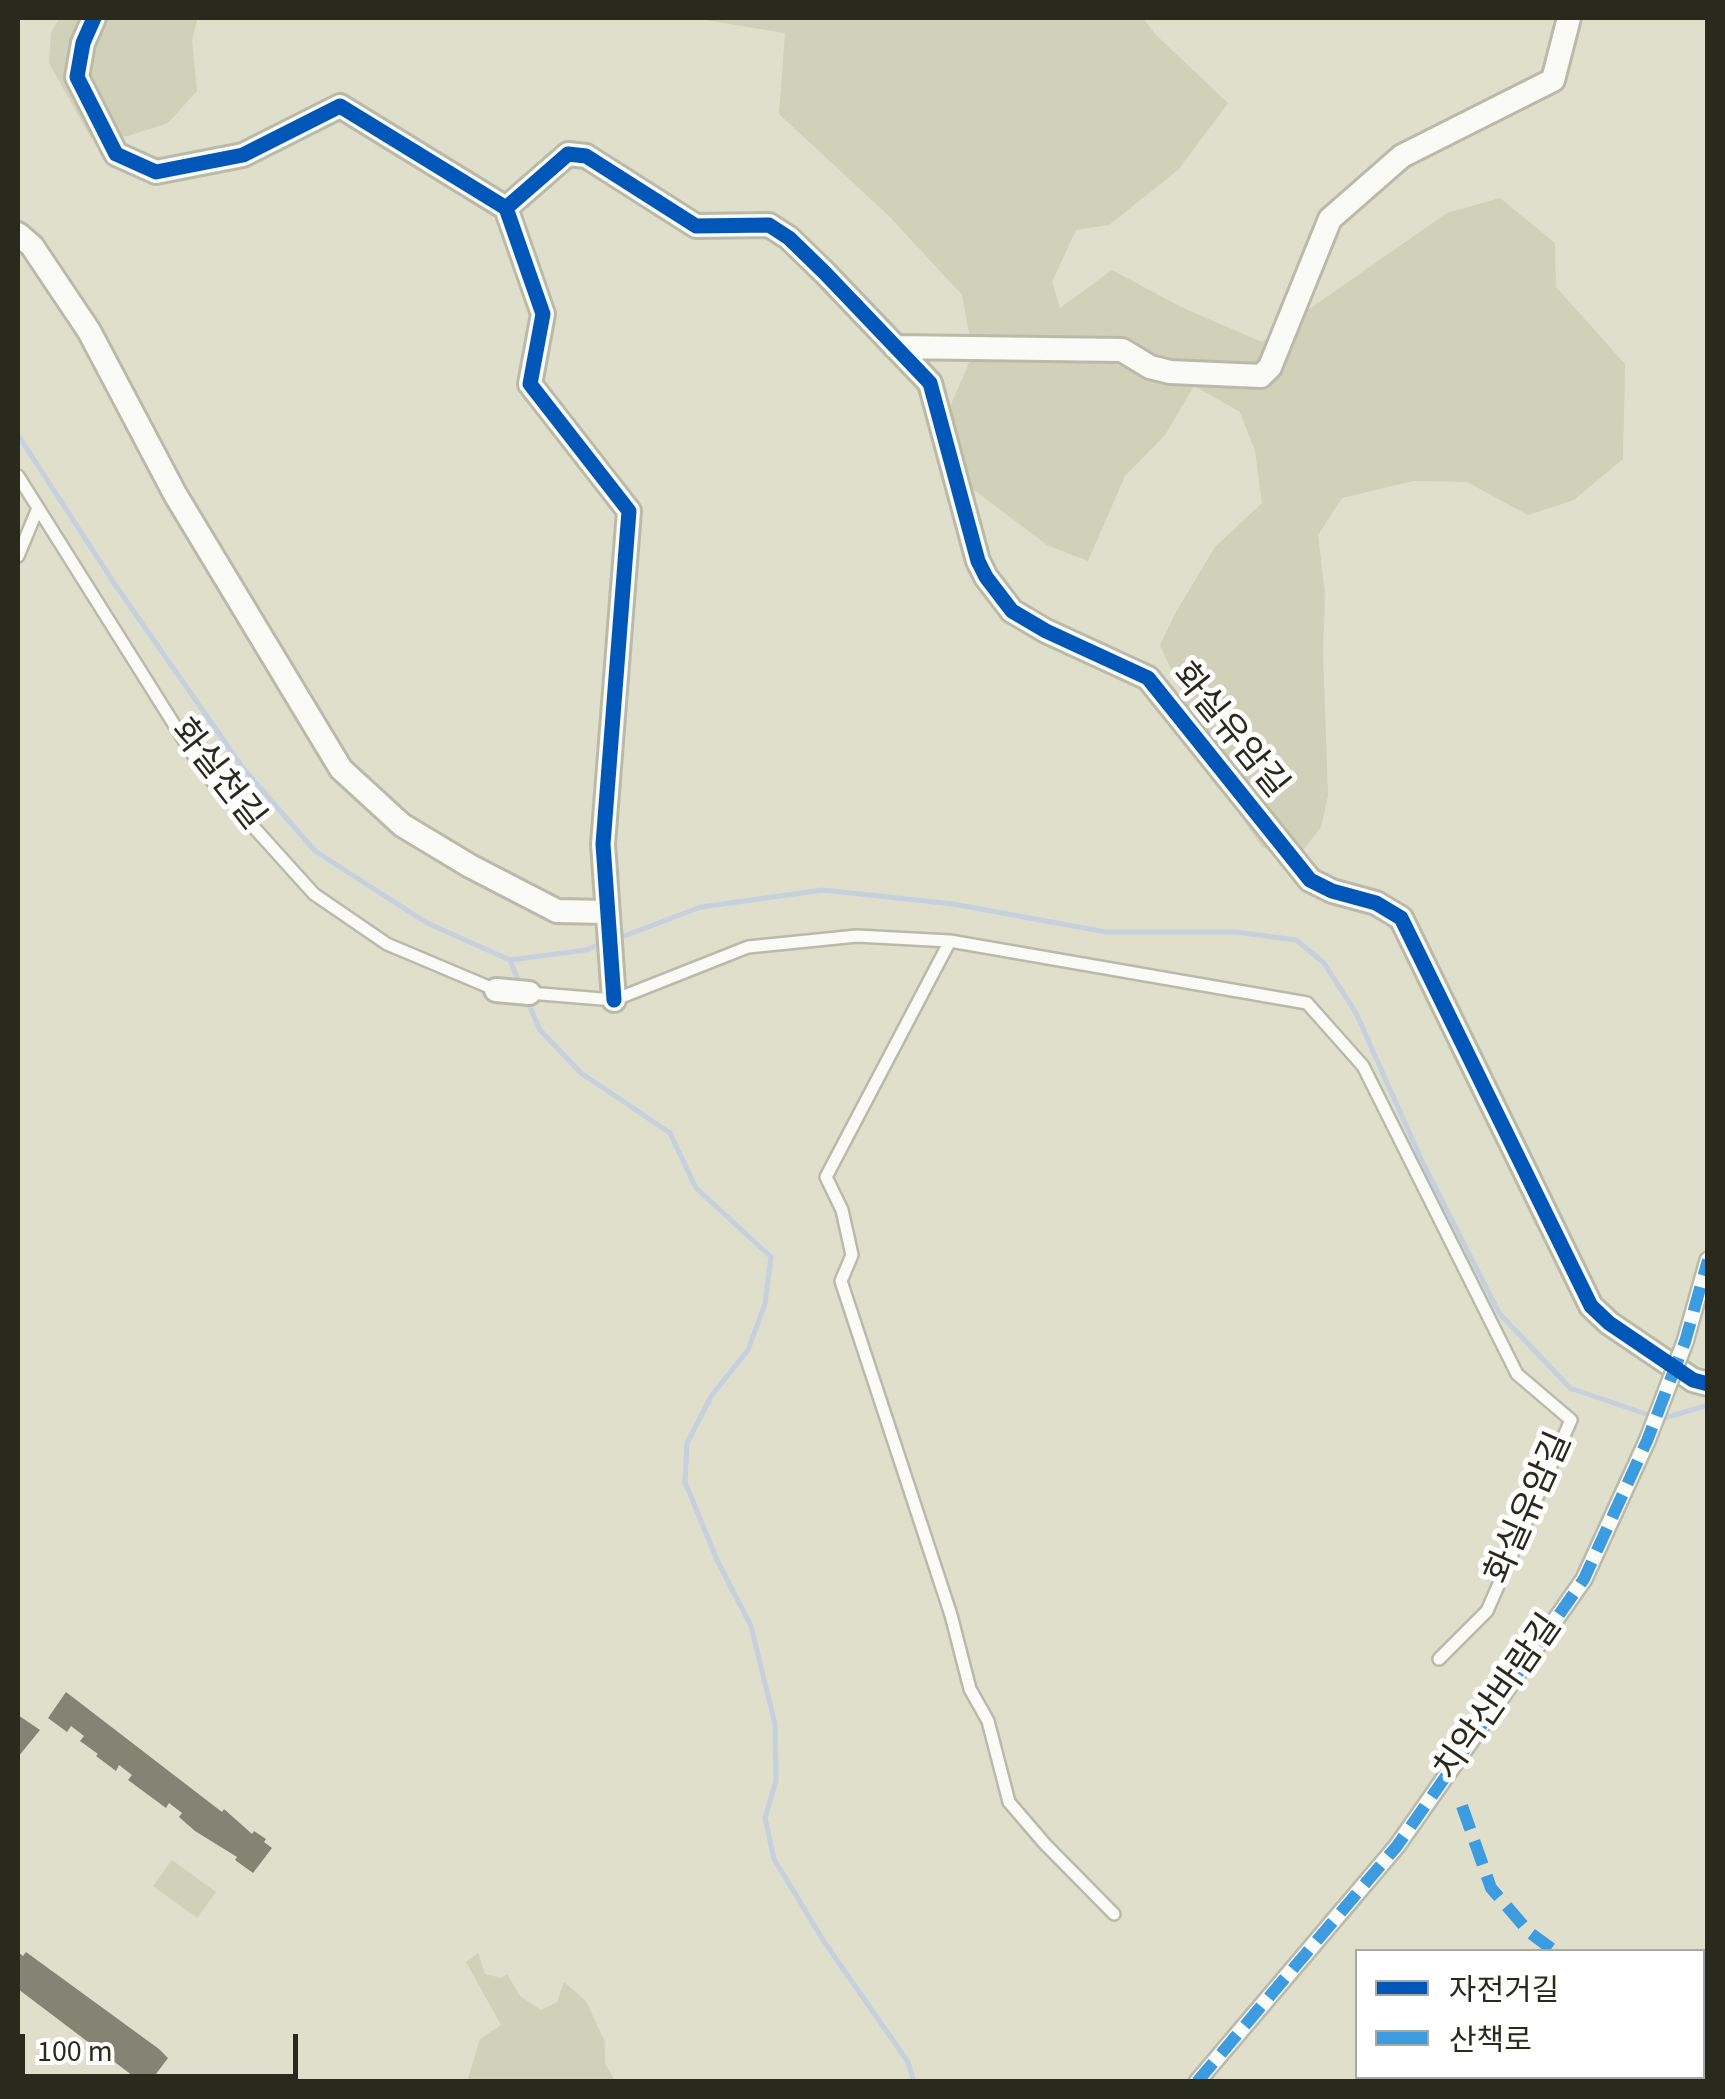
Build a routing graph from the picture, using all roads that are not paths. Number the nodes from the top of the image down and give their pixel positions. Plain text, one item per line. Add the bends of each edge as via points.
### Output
1 (94, 18) edge
2 (1568, 18) edge
3 (506, 208) junction
4 (18, 234) edge
5 (895, 347) junction
6 (18, 476) edge
7 (38, 508) junction
8 (18, 556) edge
9 (606, 912) junction
10 (950, 941) junction
11 (496, 990) joint
12 (613, 991) junction
13 (530, 993) joint
14 (1708, 1260) edge
15 (1708, 1384) edge
16 (1439, 1659) dead end
17 (1114, 1914) dead end
18 (1197, 2082) edge

1 - 3 street via 78,77 116,154 156,172 243,155 340,106
2 - 5 street via 1553,80 1402,156 1330,219 1261,376 1170,372 1122,350
3 - 5 street, 화실유암길 via 568,154 586,156 696,226 769,225
3 - 9 street via 543,314 530,384 629,511 603,844
4 - 9 street via 89,331 175,494 341,770 402,825 470,866 557,911
5 - 15 street, 화실유암길 via 930,384 978,561 1012,611 1148,678 1310,880 1401,918 1592,1306 1692,1380
6 - 7 lane, 화실천길
7 - 8 lane
7 - 11 lane, 화실천길 via 204,772 314,894 388,944
9 - 12 street
10 - 12 lane via 856,936 748,947
10 - 16 lane, 화실유암길 via 1308,1003 1363,1066 1517,1374 1571,1420 1486,1610
10 - 17 lane via 826,1177 852,1255 841,1281 1009,1802
11 - 13 street
12 - 13 lane
14 - 18 street, 치악산바람길, bridge via 1685,1342 1584,1579 1397,1846

